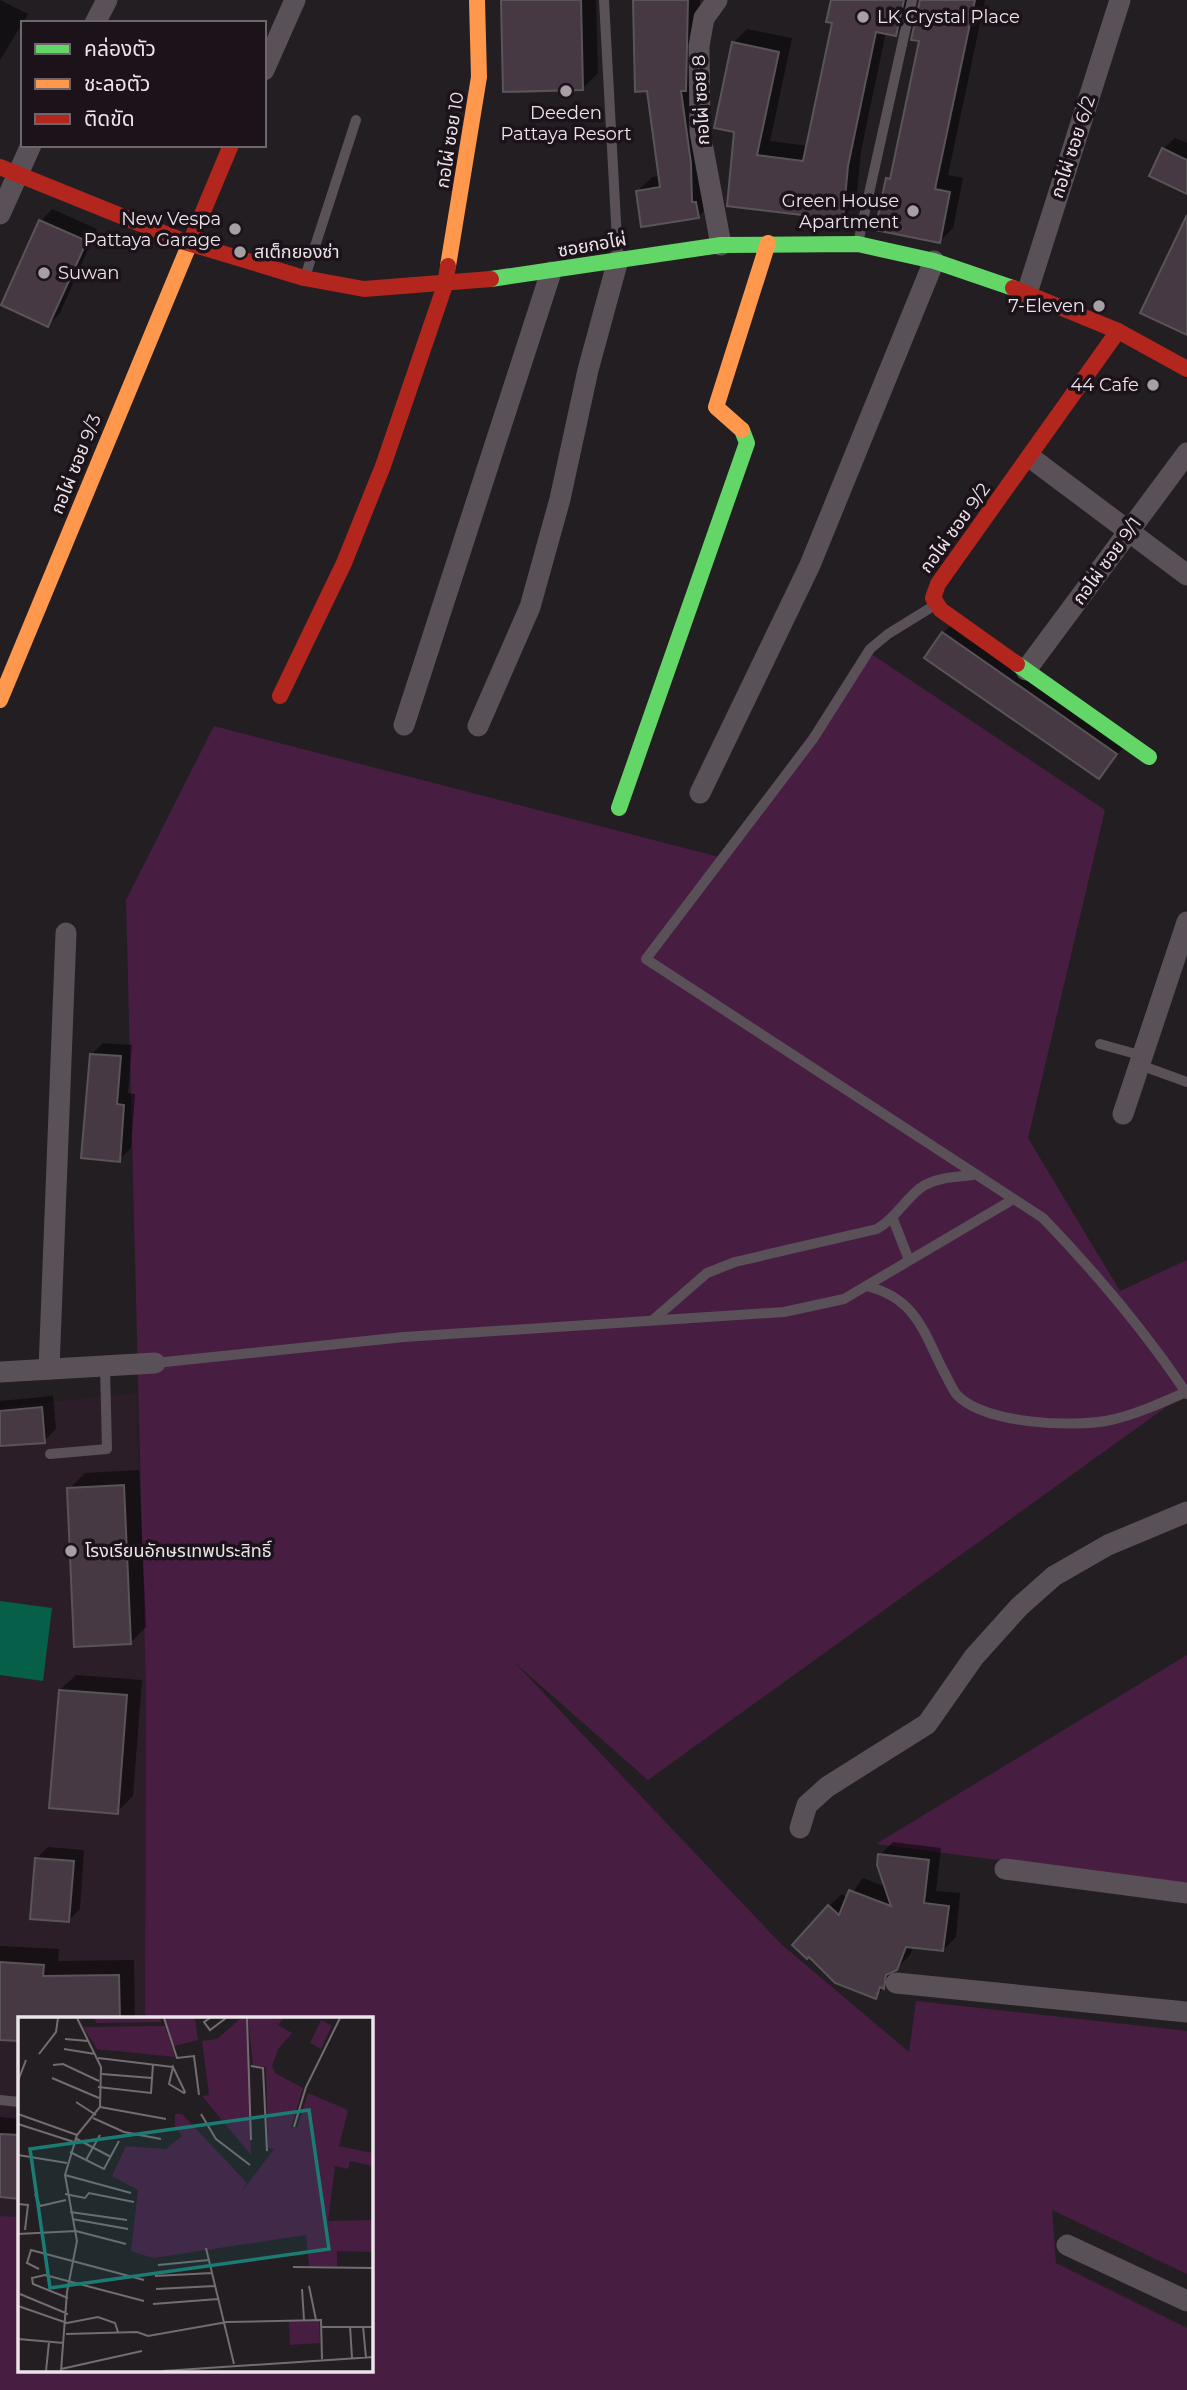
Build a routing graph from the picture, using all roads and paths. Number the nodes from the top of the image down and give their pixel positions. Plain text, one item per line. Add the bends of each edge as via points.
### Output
1 (107, 0) edge
2 (295, 0) edge
3 (477, 0) edge
4 (604, 0) edge
5 (717, 0) edge
6 (912, 0) edge
7 (1120, 0) edge
8 (96, 21) edge
9 (266, 65) edge
10 (356, 120) dead end
11 (29, 147) edge
12 (230, 147) edge
13 (8, 171) edge
14 (0, 214) edge
15 (188, 243) junction
16 (768, 243) junction
17 (858, 244) junction
18 (721, 245) junction
19 (618, 260) junction
20 (934, 261) junction
21 (551, 272) junction
22 (304, 278) junction
23 (446, 285) junction
24 (1027, 293) junction
25 (1118, 331) junction
26 (1187, 369) edge
27 (1187, 453) edge
28 (1031, 458) junction
29 (1128, 532) junction
30 (1187, 575) edge
31 (936, 604) junction
32 (1026, 670) junction
33 (280, 696) dead end
34 (0, 700) edge
35 (404, 725) dead end
36 (478, 726) dead end
37 (1149, 757) dead end
38 (700, 793) dead end
39 (619, 808) dead end
40 (1187, 922) edge
41 (66, 933) dead end
42 (1100, 1044) dead end
43 (1142, 1060) junction
44 (1187, 1082) edge
45 (1123, 1114) dead end
46 (974, 1175) junction
47 (1012, 1200) junction
48 (893, 1220) junction
49 (909, 1260) junction
50 (866, 1286) junction
51 (654, 1319) junction
52 (155, 1363) joint
53 (105, 1367) junction
54 (49, 1369) junction
55 (0, 1373) edge
56 (1186, 1393) edge
57 (50, 1454) dead end
58 (1187, 1512) edge
59 (800, 1828) dead end
60 (1005, 1869) dead end
61 (1187, 1893) edge
62 (896, 1983) dead end
63 (1187, 2012) edge
64 (0, 2100) edge
65 (18, 2102) edge
66 (1067, 2245) dead end
67 (1187, 2301) edge

1 - 8 street
2 - 9 street
3 - 23 street, กอไผ่ ซอย 10 via 479,77
4 - 19 lane
5 - 18 street, กอไผ่ ซอย 8 via 704,19 699,46 700,132
6 - 17 lane
7 - 24 street, กอไผ่ ซอย 6/2
10 - 22 lane
11 - 13 street
12 - 15 street, กอไผ่ ซอย 9/3
13 - 14 street
13 - 15 street, ซอยกอไผ่
15 - 22 street, ซอยกอไผ่
15 - 34 street, กอไผ่ ซอย 9/3
16 - 17 street, ซอยกอไผ่
16 - 18 street, ซอยกอไผ่
16 - 39 street via 716,407 743,431 747,443
17 - 20 street, ซอยกอไผ่
18 - 19 street, ซอยกอไผ่
19 - 21 street, ซอยกอไผ่
19 - 36 street via 530,607
20 - 24 street, ซอยกอไผ่
20 - 38 street via 810,565
21 - 23 street, ซอยกอไผ่
21 - 35 street
22 - 23 street, ซอยกอไผ่ via 364,289
23 - 33 street, กอไผ่ ซอย 10 via 344,563
24 - 25 street, ซอยกอไผ่
25 - 26 street, ซอยกอไผ่
25 - 28 street, กอไผ่ ซอย 9/2
27 - 29 street, กอไผ่ ซอย 9/1
28 - 29 street
28 - 31 street, กอไผ่ ซอย 9/2 via 938,584 933,598
29 - 30 street
29 - 32 street, กอไผ่ ซอย 9/1
31 - 32 street
31 - 46 lane via 870,649 813,739 646,959
32 - 37 street
40 - 43 street
41 - 54 street
42 - 43 lane
43 - 44 lane
43 - 45 street
46 - 47 lane
46 - 48 lane via 922,1186
47 - 49 lane
47 - 56 lane via 1043,1219 1083,1260
48 - 49 lane
48 - 51 lane via 877,1229 735,1262 707,1273
49 - 50 lane
50 - 51 lane via 844,1299 784,1312
50 - 56 lane via 886,1291 913,1311 956,1394 1003,1416 1037,1423 1108,1421
51 - 52 lane via 404,1337
52 - 53 street
53 - 54 street
53 - 57 lane via 107,1449
54 - 55 street
58 - 59 street via 1108,1545 1054,1576 974,1657 927,1724 827,1787 807,1805
60 - 61 street
62 - 63 street
64 - 65 lane
66 - 67 street

